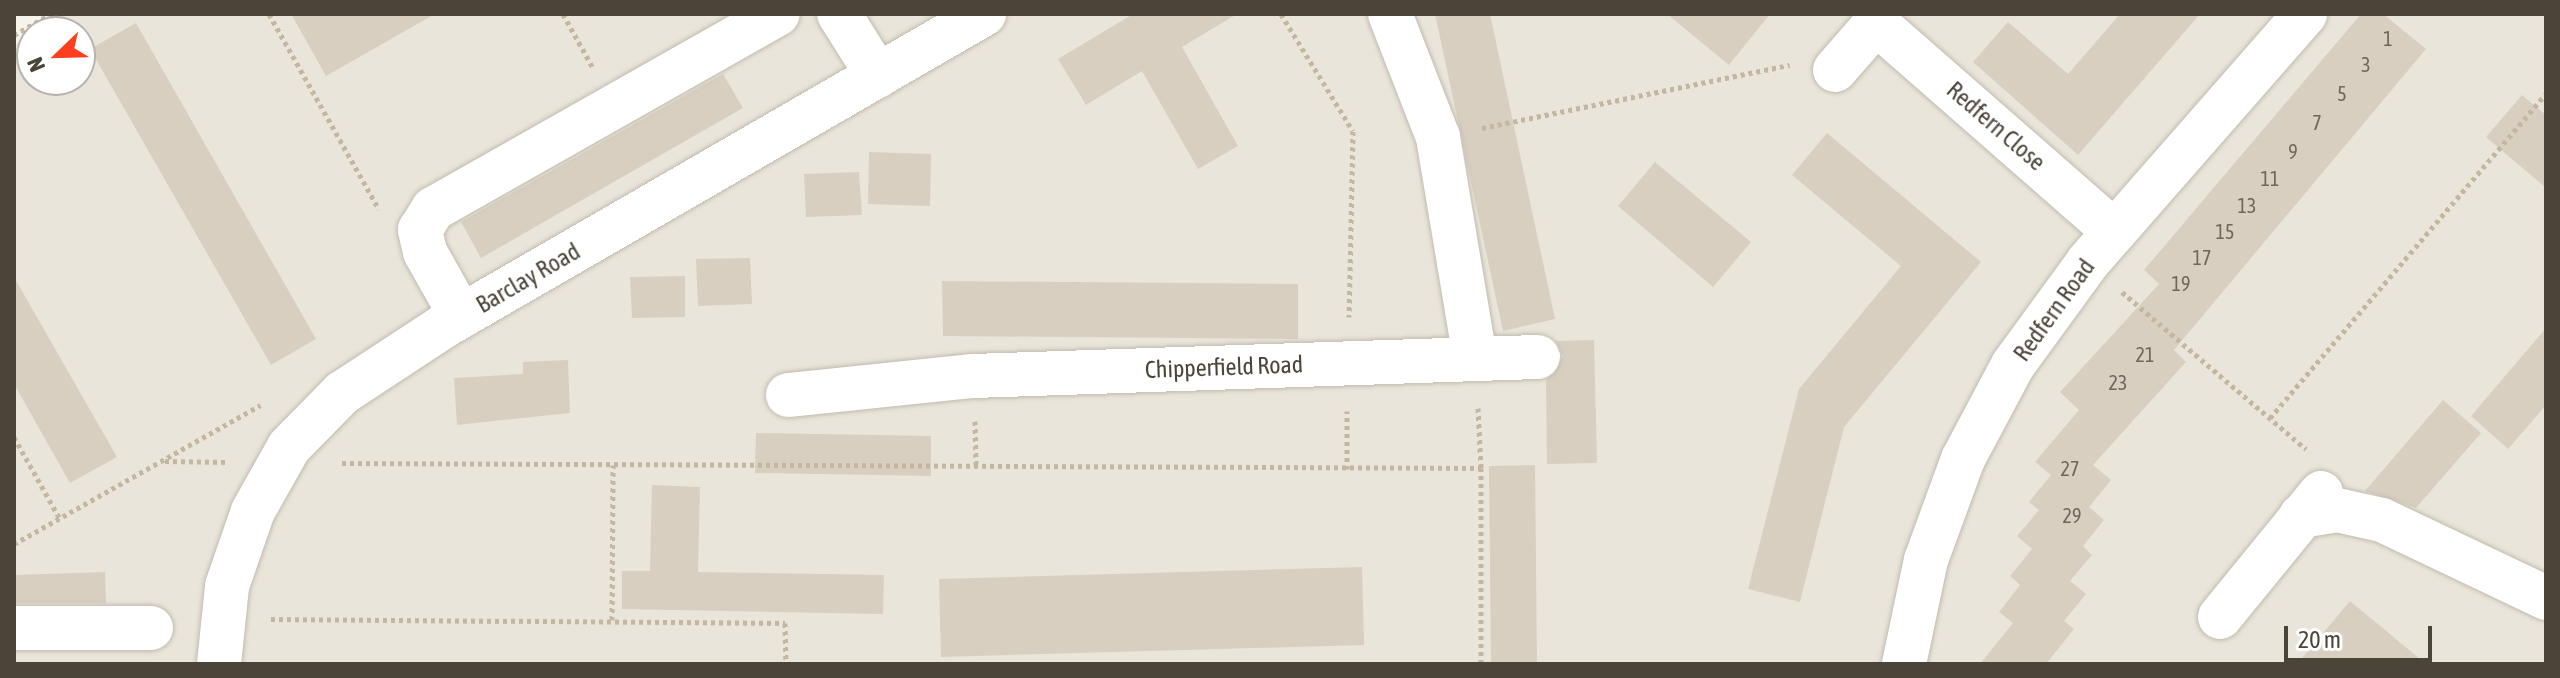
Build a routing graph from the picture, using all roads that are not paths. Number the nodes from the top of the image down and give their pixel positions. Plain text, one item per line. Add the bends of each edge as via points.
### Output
1 (778, 14) edge
2 (839, 14) edge
3 (984, 14) edge
4 (1390, 14) edge
5 (2305, 14) edge
6 (1880, 18) edge
7 (1835, 70) road end
8 (878, 76) junction
9 (2101, 247) junction
10 (461, 316) junction
11 (1538, 357) dead end
12 (1475, 359) junction
13 (788, 395) dead end
14 (2546, 598) edge
15 (2220, 617) dead end
16 (14, 628) edge
17 (151, 628) dead end
18 (219, 664) edge
19 (1904, 664) edge

1 - 10 street via 433,209 420,230 425,252
2 - 8 street
3 - 8 street, Barclay Road
4 - 12 street via 1438,137
5 - 9 street, Redfern Road
6 - 7 street, Redfern Close
6 - 9 street, Redfern Close
8 - 10 street, Barclay Road
9 - 19 street, Redfern Road via 2013,365 1963,459 1926,560
10 - 18 street, Barclay Road via 342,393 278,463 253,511 227,586
11 - 12 street, Chipperfield Road
12 - 13 street, Chipperfield Road via 973,376
14 - 15 street via 2382,520 2337,510 2314,487
16 - 17 street

